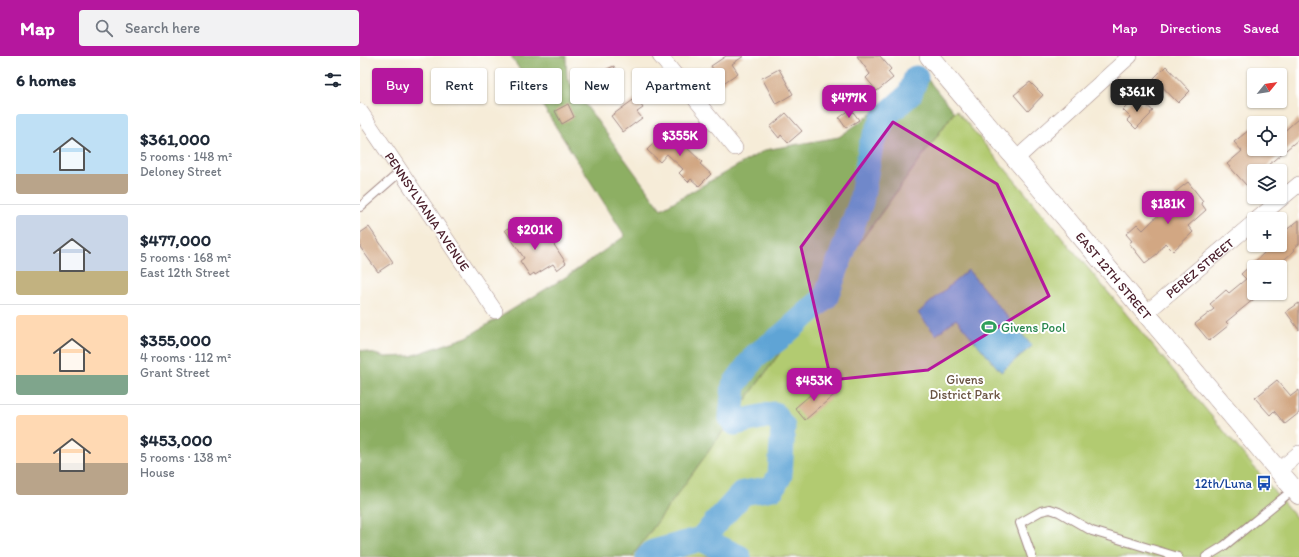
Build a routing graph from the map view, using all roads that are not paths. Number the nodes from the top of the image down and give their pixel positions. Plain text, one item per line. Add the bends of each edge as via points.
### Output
1 (660, 56) edge
2 (929, 56) edge
3 (1130, 56) edge
4 (360, 111) edge
5 (735, 148) dead end
6 (1016, 159) junction
7 (400, 172) junction
8 (1299, 184) edge
9 (360, 207) edge
10 (1265, 212) edge
11 (1247, 228) edge
12 (495, 311) dead end
13 (1146, 313) junction
14 (1299, 453) edge
15 (1278, 471) junction
16 (1296, 492) edge
17 (1032, 557) edge
18 (1178, 557) edge
19 (1206, 557) edge

1 - 5 street
2 - 6 street, EAST 12TH STREET
3 - 6 street
4 - 7 street, PENNSYLVANIA AVENUE
6 - 13 street, EAST 12TH STREET
7 - 9 lane
7 - 12 street, PENNSYLVANIA AVENUE
8 - 10 street
11 - 13 street, PEREZ STREET
13 - 15 street, EAST 12TH STREET
14 - 15 street
15 - 16 street, EAST 12TH STREET
16 - 19 lane
17 - 18 lane via 1020,523 1050,509 1092,531

